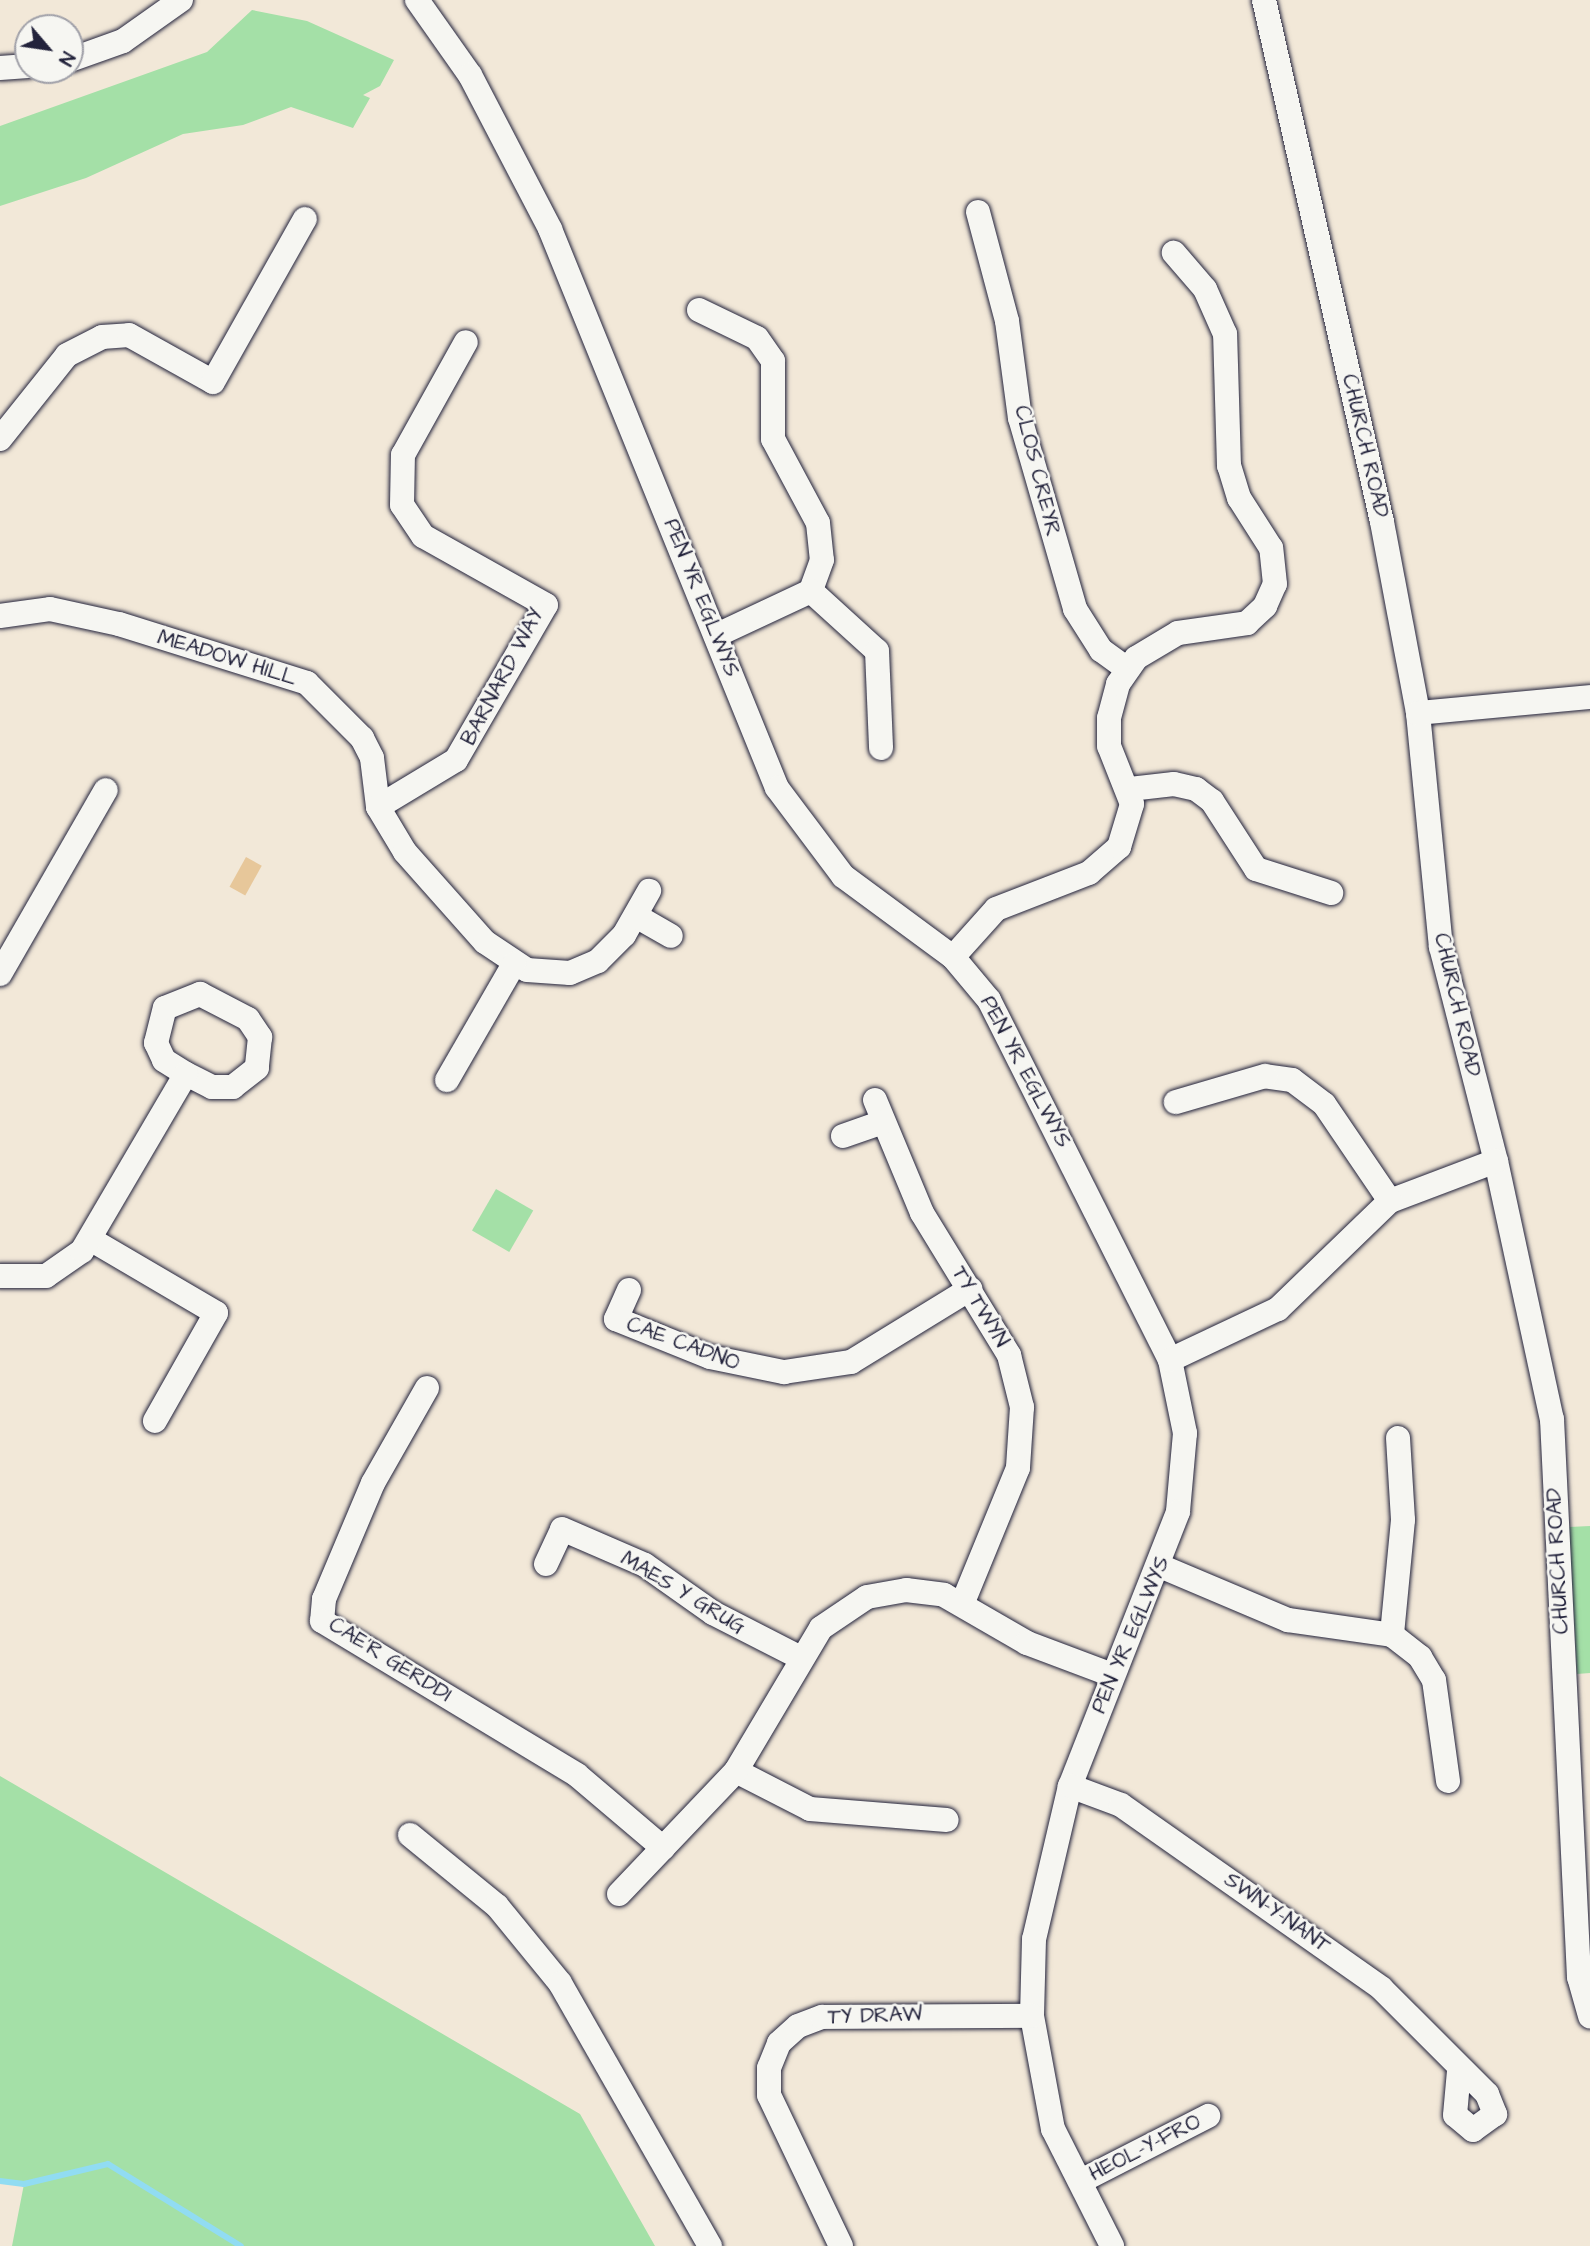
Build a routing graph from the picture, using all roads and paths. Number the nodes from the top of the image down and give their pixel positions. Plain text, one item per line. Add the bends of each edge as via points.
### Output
1 (181, 0) edge
2 (417, 0) edge
3 (1264, 0) edge
4 (84, 55) edge
5 (978, 212) dead end
6 (305, 219) dead end
7 (1174, 253) dead end
8 (699, 310) dead end
9 (466, 342) dead end
10 (0, 439) edge
11 (811, 591) junction
12 (0, 615) edge
13 (717, 635) junction
14 (1127, 669) junction
15 (1590, 697) edge
16 (1418, 713) junction
17 (881, 748) dead end
18 (1130, 789) junction
19 (106, 790) dead end
20 (378, 807) junction
21 (649, 891) dead end
22 (1331, 893) dead end
23 (636, 916) junction
24 (671, 936) dead end
25 (953, 957) junction
26 (514, 964) junction
27 (0, 974) edge
28 (186, 1074) junction
29 (447, 1080) dead end
30 (1176, 1102) dead end
31 (843, 1136) dead end
32 (1496, 1161) junction
33 (1390, 1201) junction
34 (90, 1239) junction
35 (0, 1276) edge
36 (970, 1289) junction
37 (629, 1290) dead end
38 (1170, 1360) junction
39 (427, 1388) dead end
40 (155, 1421) dead end
41 (1398, 1438) dead end
42 (546, 1564) dead end
43 (1160, 1566) junction
44 (963, 1602) junction
45 (1392, 1635) junction
46 (801, 1658) junction
47 (1112, 1675) junction
48 (736, 1771) junction
49 (1448, 1781) dead end
50 (1070, 1786) junction
51 (947, 1820) dead end
52 (410, 1835) dead end
53 (663, 1848) junction
54 (619, 1894) dead end
55 (1032, 2016) junction
56 (1590, 2016) edge
57 (1460, 2071) dead end
58 (1208, 2116) dead end
59 (1081, 2181) junction
60 (710, 2246) edge
61 (841, 2246) edge
62 (1112, 2246) edge

1 - 4 street via 122,41
2 - 13 street, PEN YR EGLWYS via 470,75 550,229
3 - 16 street, CHURCH ROAD via 1382,522
5 - 14 street, CLOS CREYR via 1007,321 1020,418 1075,609 1101,650
6 - 10 street via 213,382 129,335 102,337 67,355
7 - 14 street via 1205,289 1225,334 1230,466 1239,498 1271,548 1275,583 1265,606 1247,623 1178,633 1147,649
8 - 11 street via 757,338 773,361 773,439 818,523 822,560
9 - 20 street, BARNARD WAY via 403,455 401,505 424,536 546,605 464,750 437,776
11 - 13 street
11 - 17 street via 877,651
12 - 20 street, MEADOW HILL via 50,609 291,674 334,704 362,738 372,758
13 - 25 street, PEN YR EGLWYS via 777,788 812,839 843,876
14 - 18 street via 1112,700 1108,732
15 - 16 street
16 - 32 street, CHURCH ROAD via 1441,947
18 - 22 street via 1174,784 1196,789 1218,808 1256,869
18 - 25 street via 1130,819 1111,857 1089,873 996,909
19 - 27 street
20 - 26 street via 421,873
21 - 23 street
23 - 24 street
23 - 26 street via 610,951 584,968 555,974
25 - 38 street, PEN YR EGLWYS via 989,1000 1035,1084
26 - 29 street
28 - 28 street via 212,1087 243,1083 261,1058 256,1027 200,993 172,1001 159,1016 156,1043 164,1060
28 - 34 street
30 - 33 street via 1258,1078 1292,1080 1324,1104
31 - 36 street, TY TWYN via 879,1111 922,1213
32 - 33 street
32 - 56 street, CHURCH ROAD via 1552,1419 1579,1977
33 - 38 street via 1278,1310
34 - 35 street via 72,1262 46,1276
34 - 40 street via 215,1313
36 - 37 street, CAE CADNO via 850,1363 784,1372 710,1357 616,1319
36 - 44 street, TY TWYN via 1009,1354 1023,1435 1007,1502
38 - 43 street, PEN YR EGLWYS via 1185,1459 1178,1512
39 - 53 street, CAE'R GERDDI via 373,1483 324,1599 322,1621 577,1775
41 - 45 street via 1403,1520
42 - 46 street, MAES Y GRUG via 562,1529 645,1565 713,1613
43 - 45 street via 1288,1620
43 - 47 street, PEN YR EGLWYS
44 - 46 street via 906,1590 867,1597 835,1616
44 - 47 street via 1027,1643
45 - 49 street via 1420,1657 1434,1680
46 - 48 street
47 - 50 street, PEN YR EGLWYS
48 - 51 street via 810,1809
48 - 53 street
50 - 55 street, PEN YR EGLWYS via 1034,1939
50 - 57 street, SWN-Y-NANT via 1121,1805 1381,1988
52 - 60 street via 496,1906 560,1983
53 - 54 street
55 - 59 street, PEN YR EGLWYS via 1053,2129
55 - 61 street, TY DRAW via 822,2017 798,2026 779,2043 769,2068 769,2095
58 - 59 street, HEOL-Y-FRO
59 - 62 street, PEN YR EGLWYS

